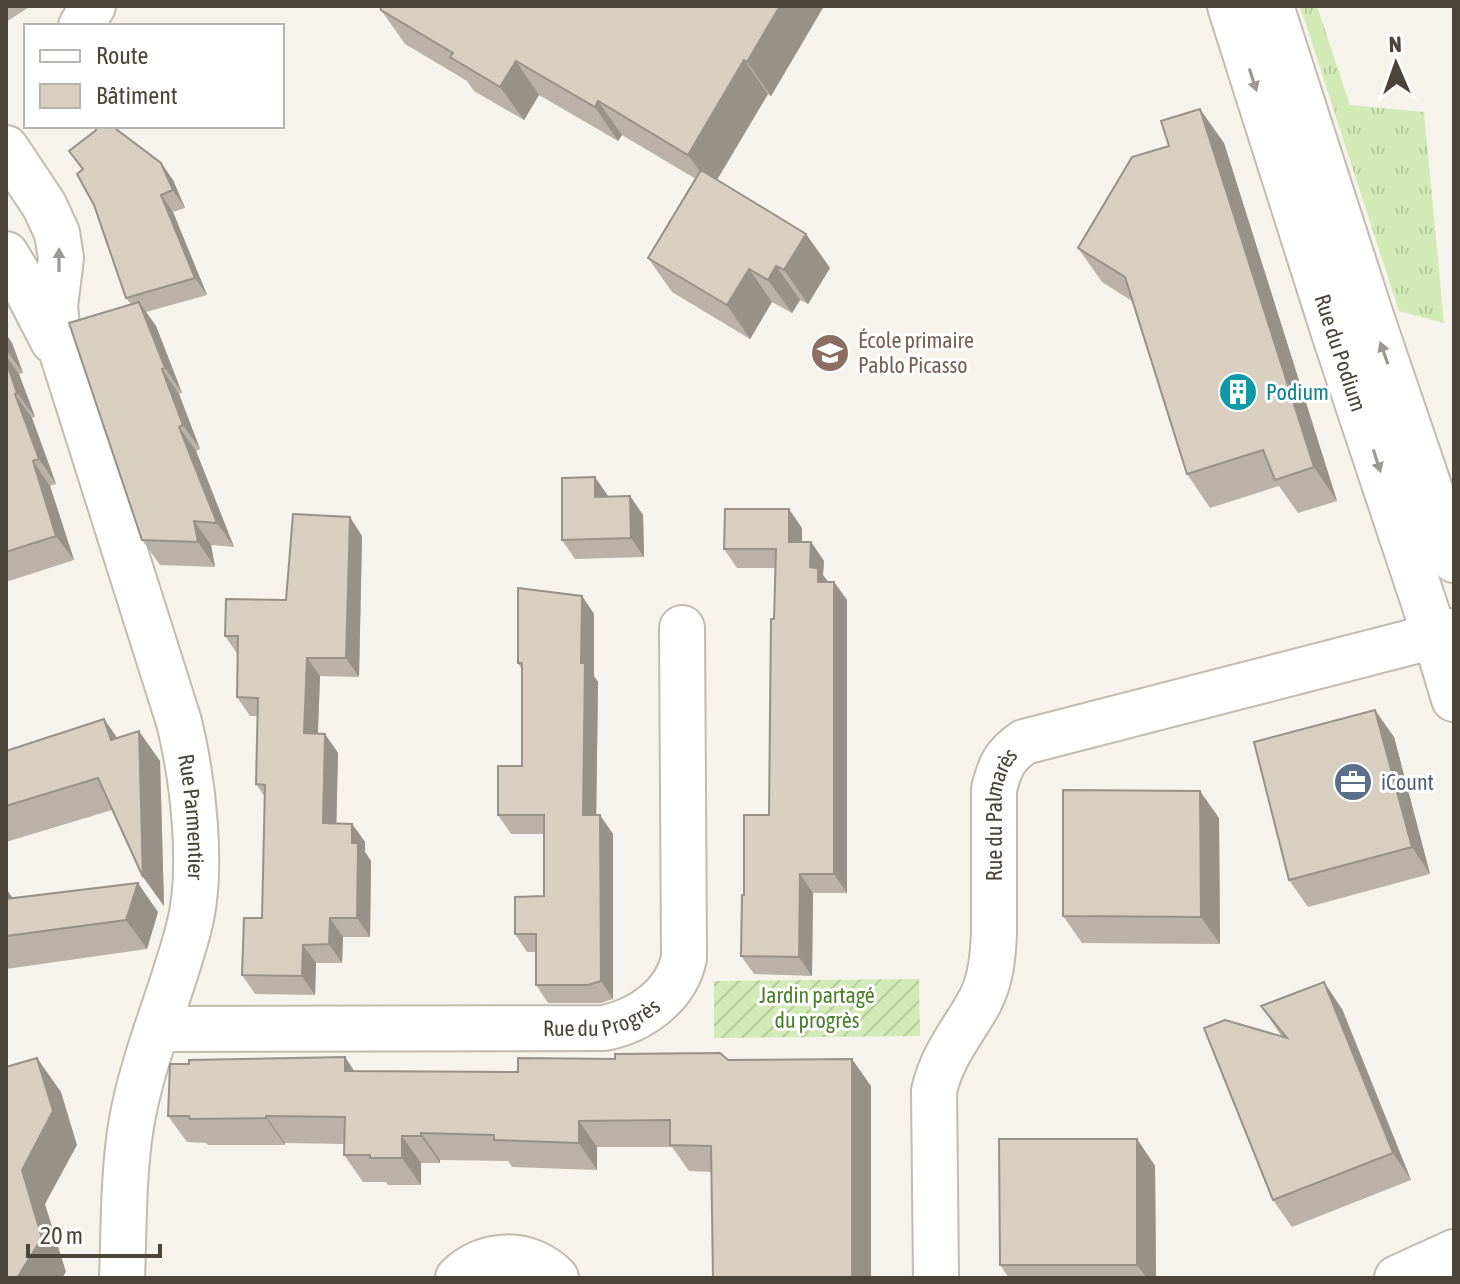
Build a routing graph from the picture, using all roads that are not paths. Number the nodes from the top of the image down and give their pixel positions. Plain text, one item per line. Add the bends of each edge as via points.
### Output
1 (93, 6) edge
2 (1230, 6) edge
3 (1271, 6) edge
4 (82, 24) edge
5 (24, 122) edge
6 (6, 148) edge
7 (6, 254) edge
8 (64, 364) junction
9 (1454, 560) edge
10 (682, 628) dead end
11 (1445, 634) edge
12 (1454, 699) edge
13 (157, 1029) junction
14 (1454, 1252) edge
15 (122, 1278) edge
16 (458, 1278) edge
17 (556, 1278) edge
18 (936, 1278) edge
19 (1397, 1278) edge

1 - 4 street
2 -> 11 street, Rue du Podium via 1328,316
9 -> 3 street, Rue du Podium
5 - 6 street
8 -> 6 street, Rue Parmentier via 55,322 61,258 57,233
7 - 8 street, Rue Parmentier
8 - 13 street, Rue Parmentier via 189,761 196,880 190,925
10 - 13 street, Rue du Progrès via 684,958 673,987 639,1017 604,1028
11 - 12 street, Rue du Podium
11 - 18 street, Rue du Palmarès via 1024,742 1009,752 994,789 989,978 944,1059 934,1091
13 - 15 street, Rue Parmentier via 131,1126
14 - 19 street
16 - 17 street via 484,1261 507,1257 530,1261

